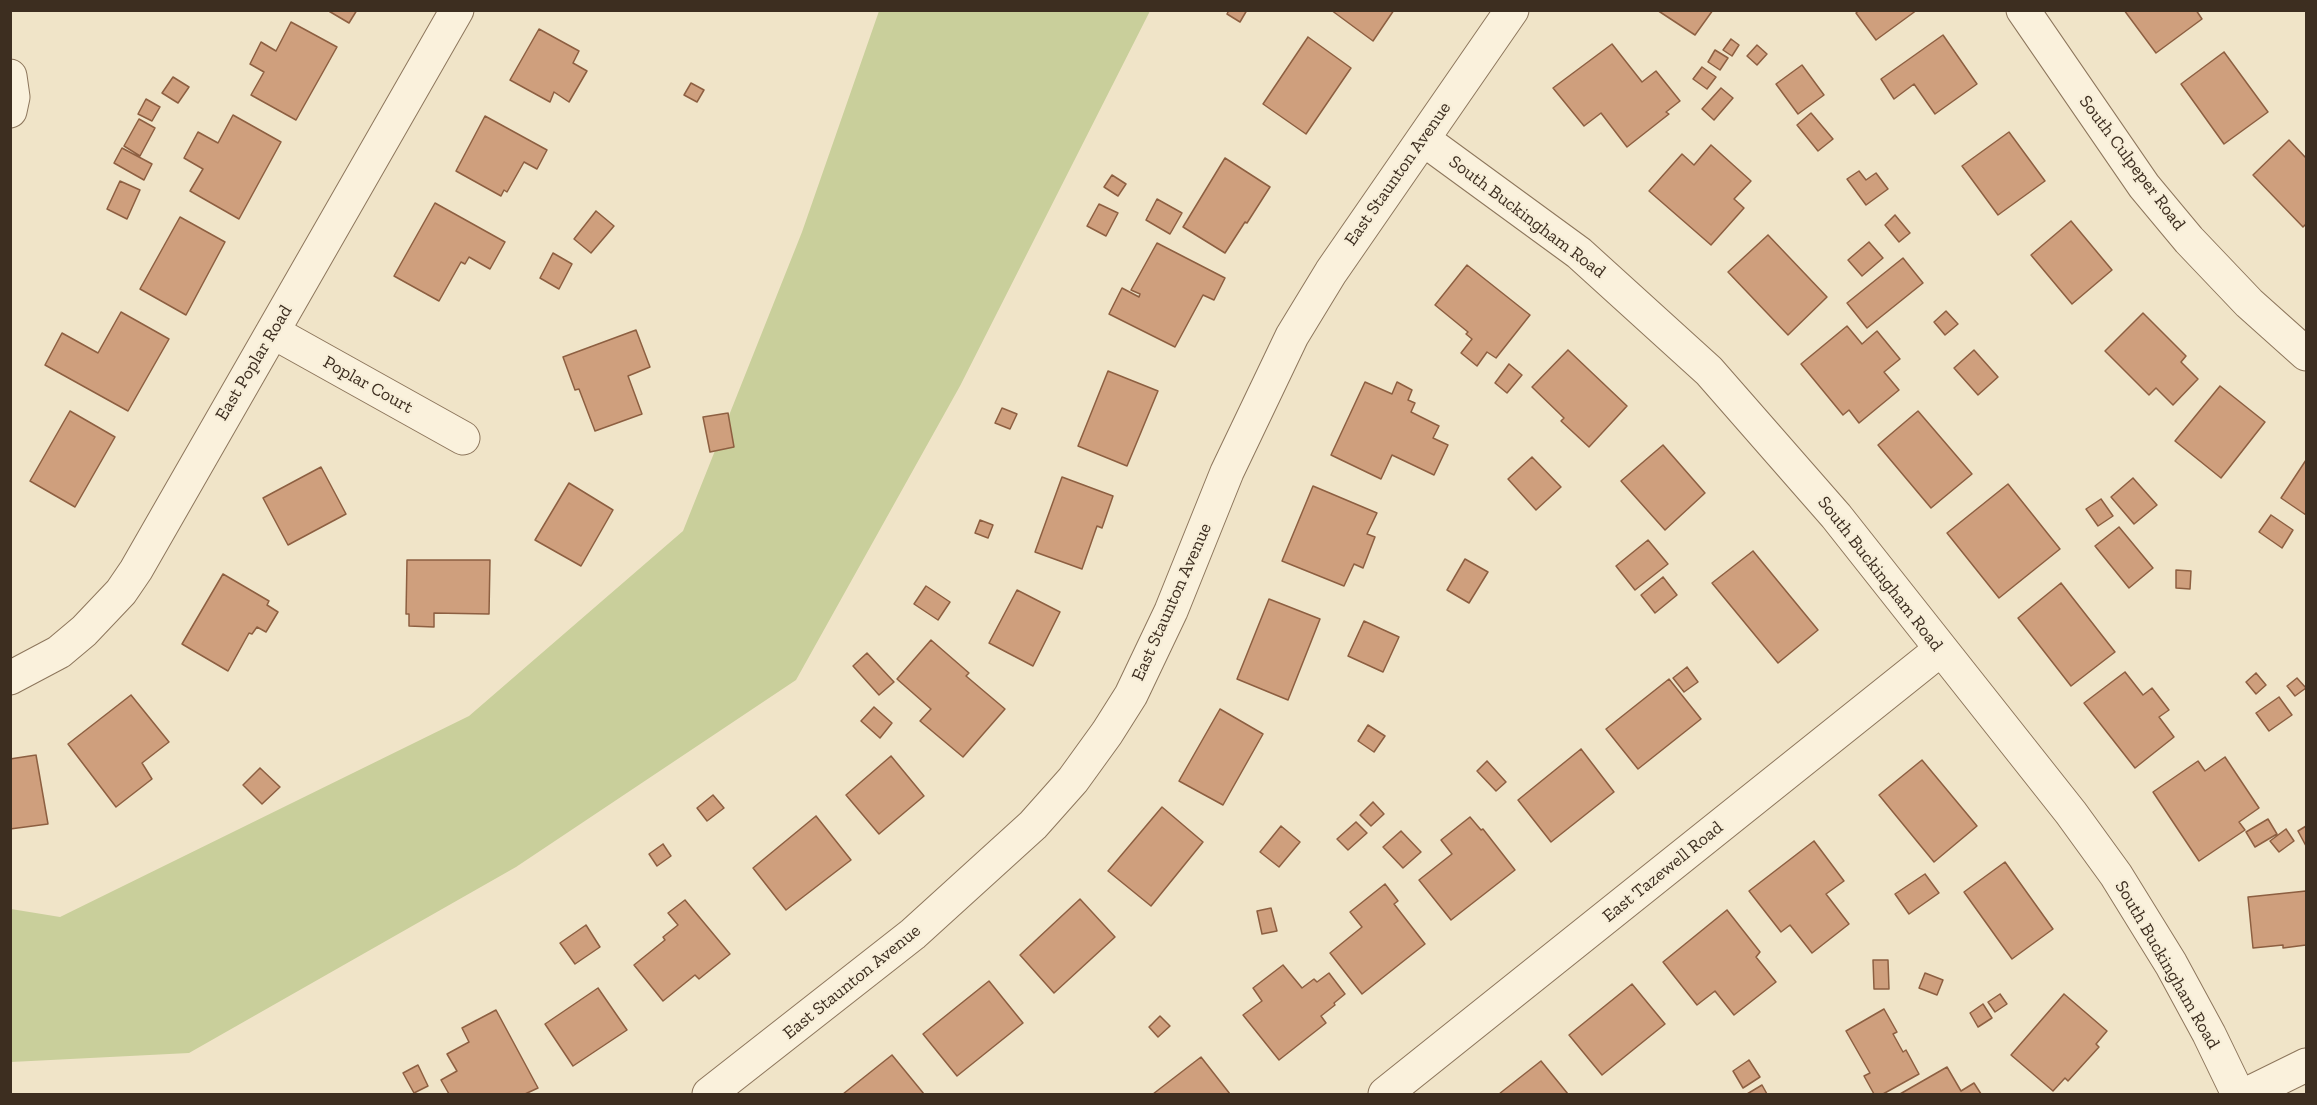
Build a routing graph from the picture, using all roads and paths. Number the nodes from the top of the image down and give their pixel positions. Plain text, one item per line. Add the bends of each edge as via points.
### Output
1 (457, 10) edge
2 (1512, 10) edge
3 (2023, 10) edge
4 (10, 76) edge
5 (10, 111) edge
6 (1423, 139) junction
7 (273, 332) junction
8 (2307, 354) edge
9 (463, 438) dead end
10 (1940, 650) junction
11 (10, 678) edge
12 (2307, 1065) edge
13 (709, 1095) edge
14 (1385, 1095) edge
15 (2238, 1095) edge
16 (2247, 1095) edge

1 - 7 street, East Poplar Road
2 - 6 street, East Staunton Avenue
3 - 8 street, South Culpeper Road via 2151,195 2242,295
4 - 5 street via 14,97
6 - 10 street, South Buckingham Road via 1579,253 1709,371 1836,516
6 - 13 street, East Staunton Avenue via 1330,272 1292,336 1227,472 1172,610 1131,695 1073,780 1034,825 913,934
7 - 9 street, Poplar Court
7 - 11 street, East Poplar Road via 120,592 59,652
10 - 14 street, East Tazewell Road
10 - 15 street, South Buckingham Road via 2116,875 2171,964
12 - 16 street

